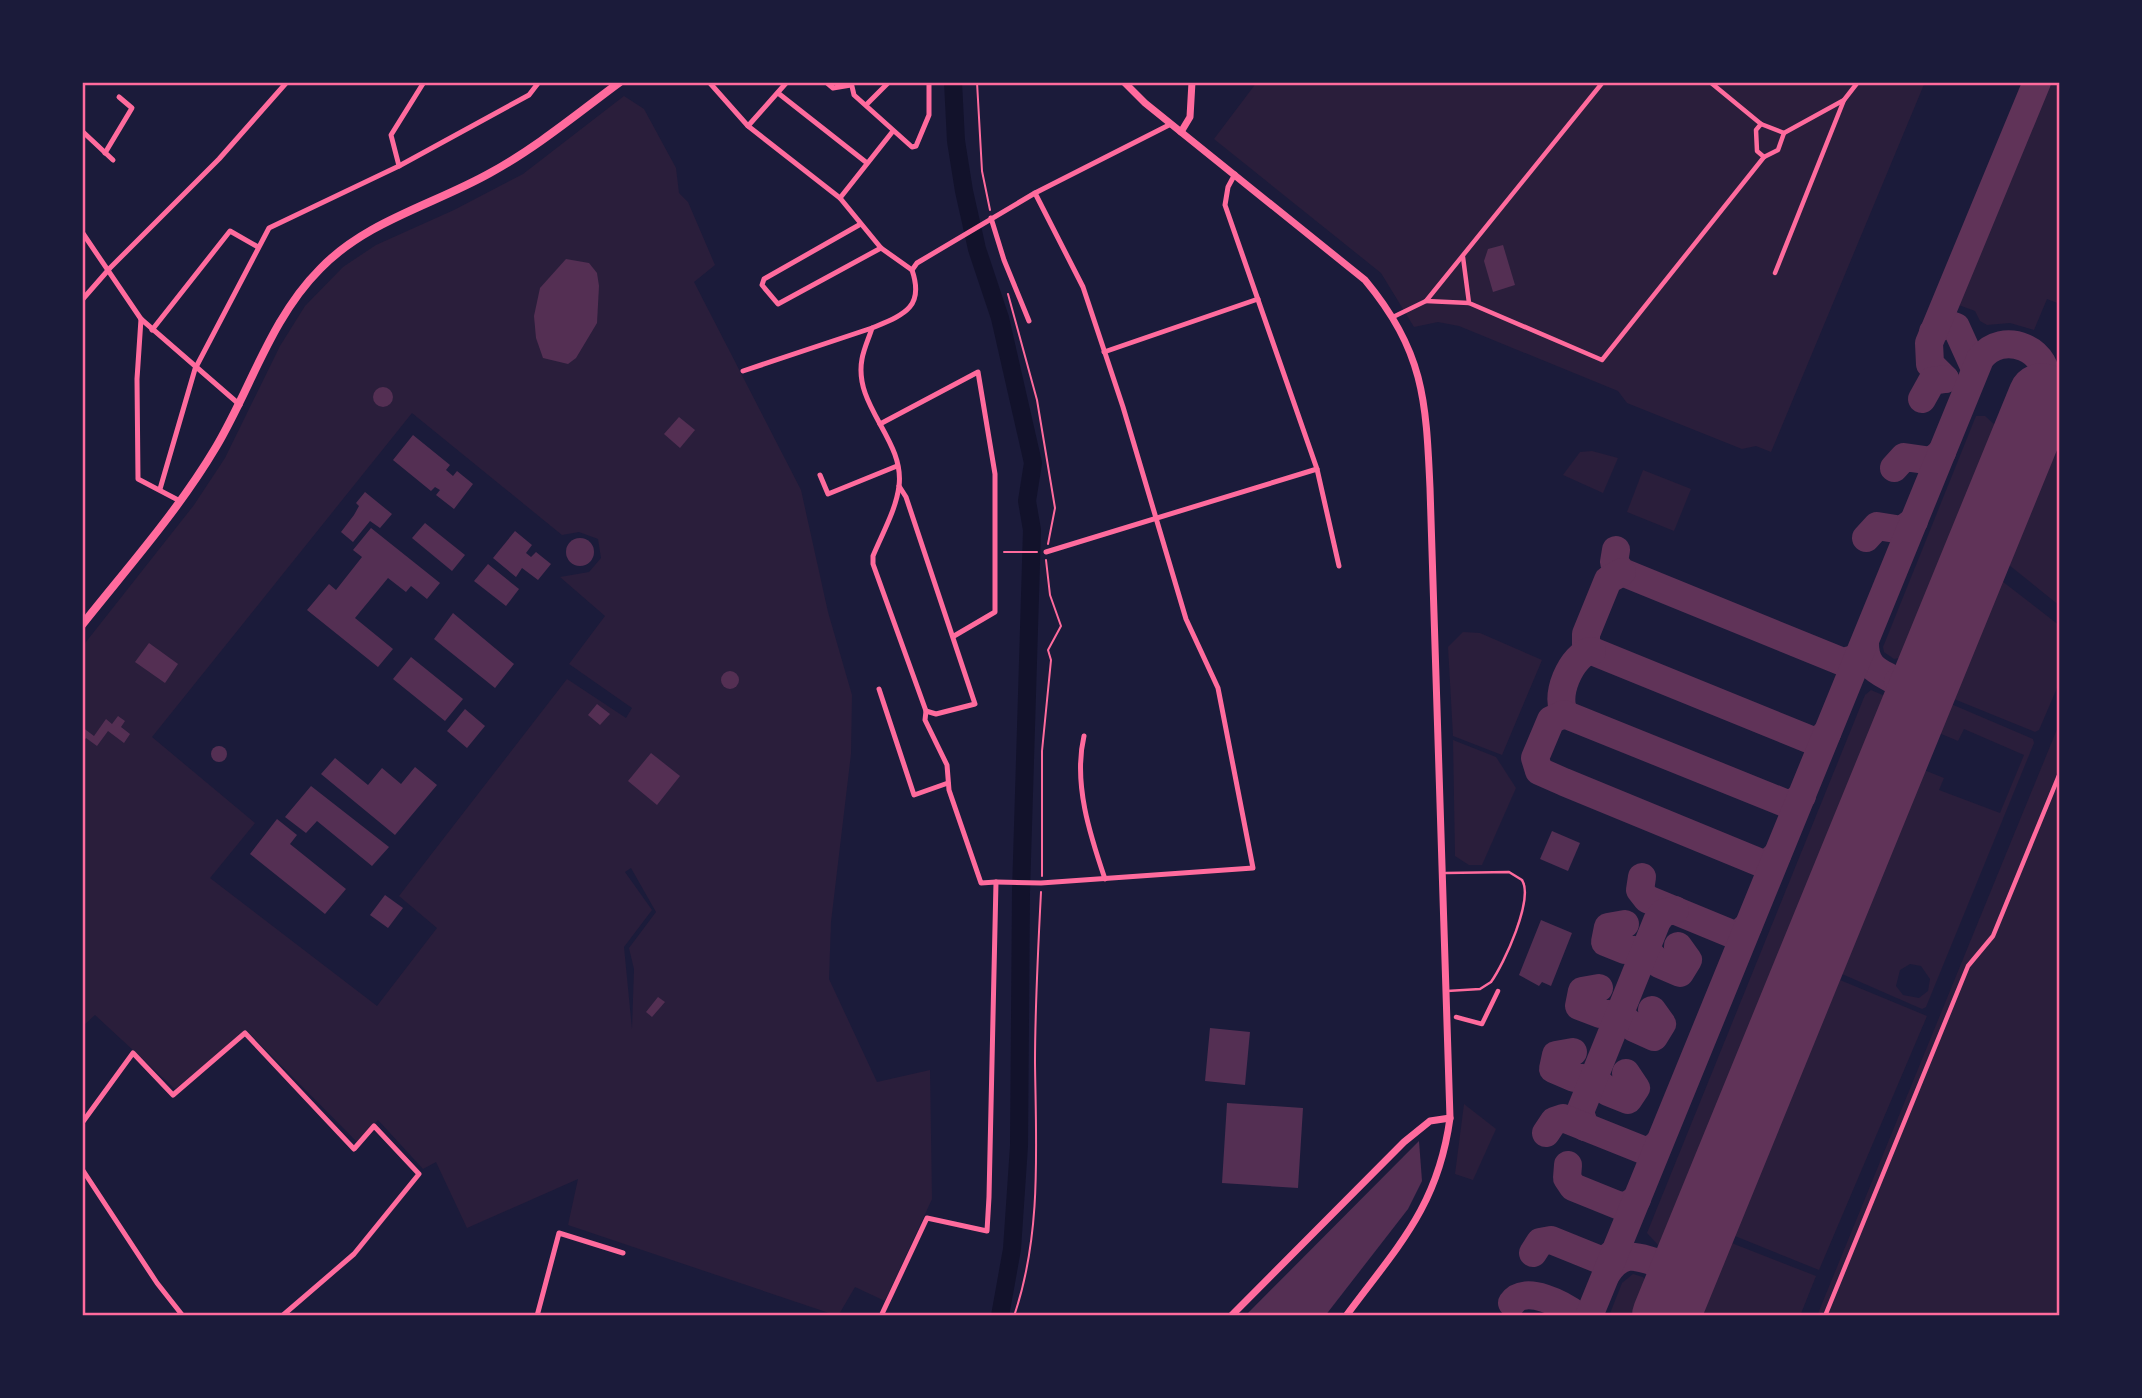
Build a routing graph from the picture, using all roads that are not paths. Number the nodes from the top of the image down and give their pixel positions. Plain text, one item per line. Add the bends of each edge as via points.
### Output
1 (287, 82) edge
2 (413, 82) edge
3 (424, 82) edge
4 (539, 82) edge
5 (621, 82) edge
6 (709, 82) edge
7 (788, 82) edge
8 (826, 82) edge
9 (889, 82) edge
10 (929, 82) edge
11 (1124, 82) edge
12 (1192, 82) edge
13 (1602, 82) edge
14 (1710, 82) edge
15 (1858, 82) edge
16 (851, 84) edge
17 (420, 89) junction
18 (778, 93) junction
19 (119, 97) dead end
20 (1844, 100) junction
21 (866, 105) junction
22 (1171, 124) junction
23 (1761, 124) junction
24 (748, 126) junction
25 (82, 131) edge
26 (893, 131) junction
27 (1181, 132) junction
28 (1784, 133) junction
29 (105, 153) junction
30 (1764, 157) junction
31 (113, 160) dead end
32 (866, 163) junction
33 (398, 166) junction
34 (1235, 174) junction
35 (1035, 193) junction
36 (840, 198) junction
37 (991, 218) junction
38 (859, 225) junction
39 (82, 232) edge
40 (258, 247) junction
41 (881, 248) junction
42 (1462, 257) junction
43 (110, 268) junction
44 (912, 270) junction
45 (1775, 272) dead end
46 (1258, 299) junction
47 (82, 300) edge
48 (1426, 301) junction
49 (1469, 303) junction
50 (1393, 317) junction
51 (141, 319) junction
52 (1029, 321) dead end
53 (872, 328) junction
54 (152, 330) junction
55 (1104, 352) junction
56 (195, 369) junction
57 (743, 371) dead end
58 (240, 405) junction
59 (880, 425) junction
60 (897, 466) junction
61 (1317, 469) junction
62 (820, 475) dead end
63 (899, 486) junction
64 (160, 489) junction
65 (180, 501) junction
66 (1157, 521) junction
67 (1044, 552) road end
68 (1339, 566) dead end
69 (82, 625) edge
70 (954, 636) junction
71 (879, 689) dead end
72 (926, 711) junction
73 (1084, 736) dead end
74 (2060, 773) edge
75 (948, 783) junction
76 (1442, 873) junction
77 (1105, 878) junction
78 (998, 883) junction
79 (1446, 991) junction
80 (1498, 991) dead end
81 (1456, 1017) dead end
82 (1450, 1118) junction
83 (82, 1123) edge
84 (82, 1169) edge
85 (624, 1254) dead end
86 (183, 1316) edge
87 (282, 1316) edge
88 (537, 1316) edge
89 (881, 1316) edge
90 (1231, 1316) edge
91 (1346, 1316) edge
92 (1825, 1316) edge

1 - 43 street via 190,190
2 - 17 street
3 - 17 street
4 - 33 street via 529,95
5 - 58 main road via 490,173 365,233 328,260 288,309
6 - 24 street
7 - 18 street
8 - 16 street via 832,88
9 - 21 street
10 - 26 street via 929,115 916,146
11 - 22 street
12 - 27 street via 1190,117
13 - 42 street
14 - 23 street
15 - 20 street
16 - 21 street via 854,95
17 - 33 street via 391,135
18 - 24 street
18 - 32 street
19 - 29 street via 132,108
20 - 28 street
20 - 45 street
21 - 26 street
22 - 27 street
22 - 35 street
23 - 28 street
23 - 30 street via 1756,130 1757,151
24 - 36 street
25 - 29 street
26 - 32 street
27 - 34 street
28 - 30 street via 1778,149
29 - 31 street
30 - 49 street via 1602,360
32 - 36 street
33 - 40 street via 269,228
34 - 46 street via 1225,205
34 - 50 street via 1365,280
35 - 37 street
35 - 55 street via 1083,287
36 - 38 street
37 - 44 street
37 - 52 street
38 - 41 street
38 - 41 street via 764,279 762,285 773,302 778,304
39 - 43 street
40 - 54 street via 230,231
40 - 56 street
41 - 44 street
42 - 48 street
42 - 49 street
43 - 47 street
43 - 51 street
44 - 53 street via 915,303
46 - 55 street
46 - 61 street
48 - 49 street
48 - 50 street
50 - 76 street via 1418,370 1427,418
51 - 54 street
51 - 64 street via 138,479
53 - 57 street
53 - 59 street via 862,360 863,389
54 - 56 street
55 - 66 street
56 - 58 street
56 - 64 street
58 - 65 main road
59 - 60 street
59 - 70 street via 978,372 995,474 995,612
60 - 62 street via 828,494
60 - 63 street
61 - 66 street
61 - 68 street
63 - 70 street
63 - 72 street via 873,564
64 - 65 street
65 - 69 main road
66 - 67 street
66 - 77 street via 1186,620 1218,688 1253,867
70 - 72 street via 975,704 936,715
71 - 75 street via 914,796
72 - 75 street via 925,720 947,765
73 - 77 street via 1080,751 1089,831
74 - 92 street via 1993,936 1968,966
75 - 78 street via 981,883
76 - 79 street
76 - 79 lane via 1509,872 1519,877 1526,889 1522,912 1491,982 1480,989
77 - 78 street
78 - 89 street via 987,1231 927,1218
79 - 82 street
80 - 81 street via 1482,1024
82 - 90 street via 1430,1121 1404,1142
82 - 91 street via 1438,1177 1425,1206
83 - 87 street via 133,1053 173,1095 245,1033 354,1149 374,1126 419,1174 354,1254
84 - 86 street
85 - 88 street via 559,1233

